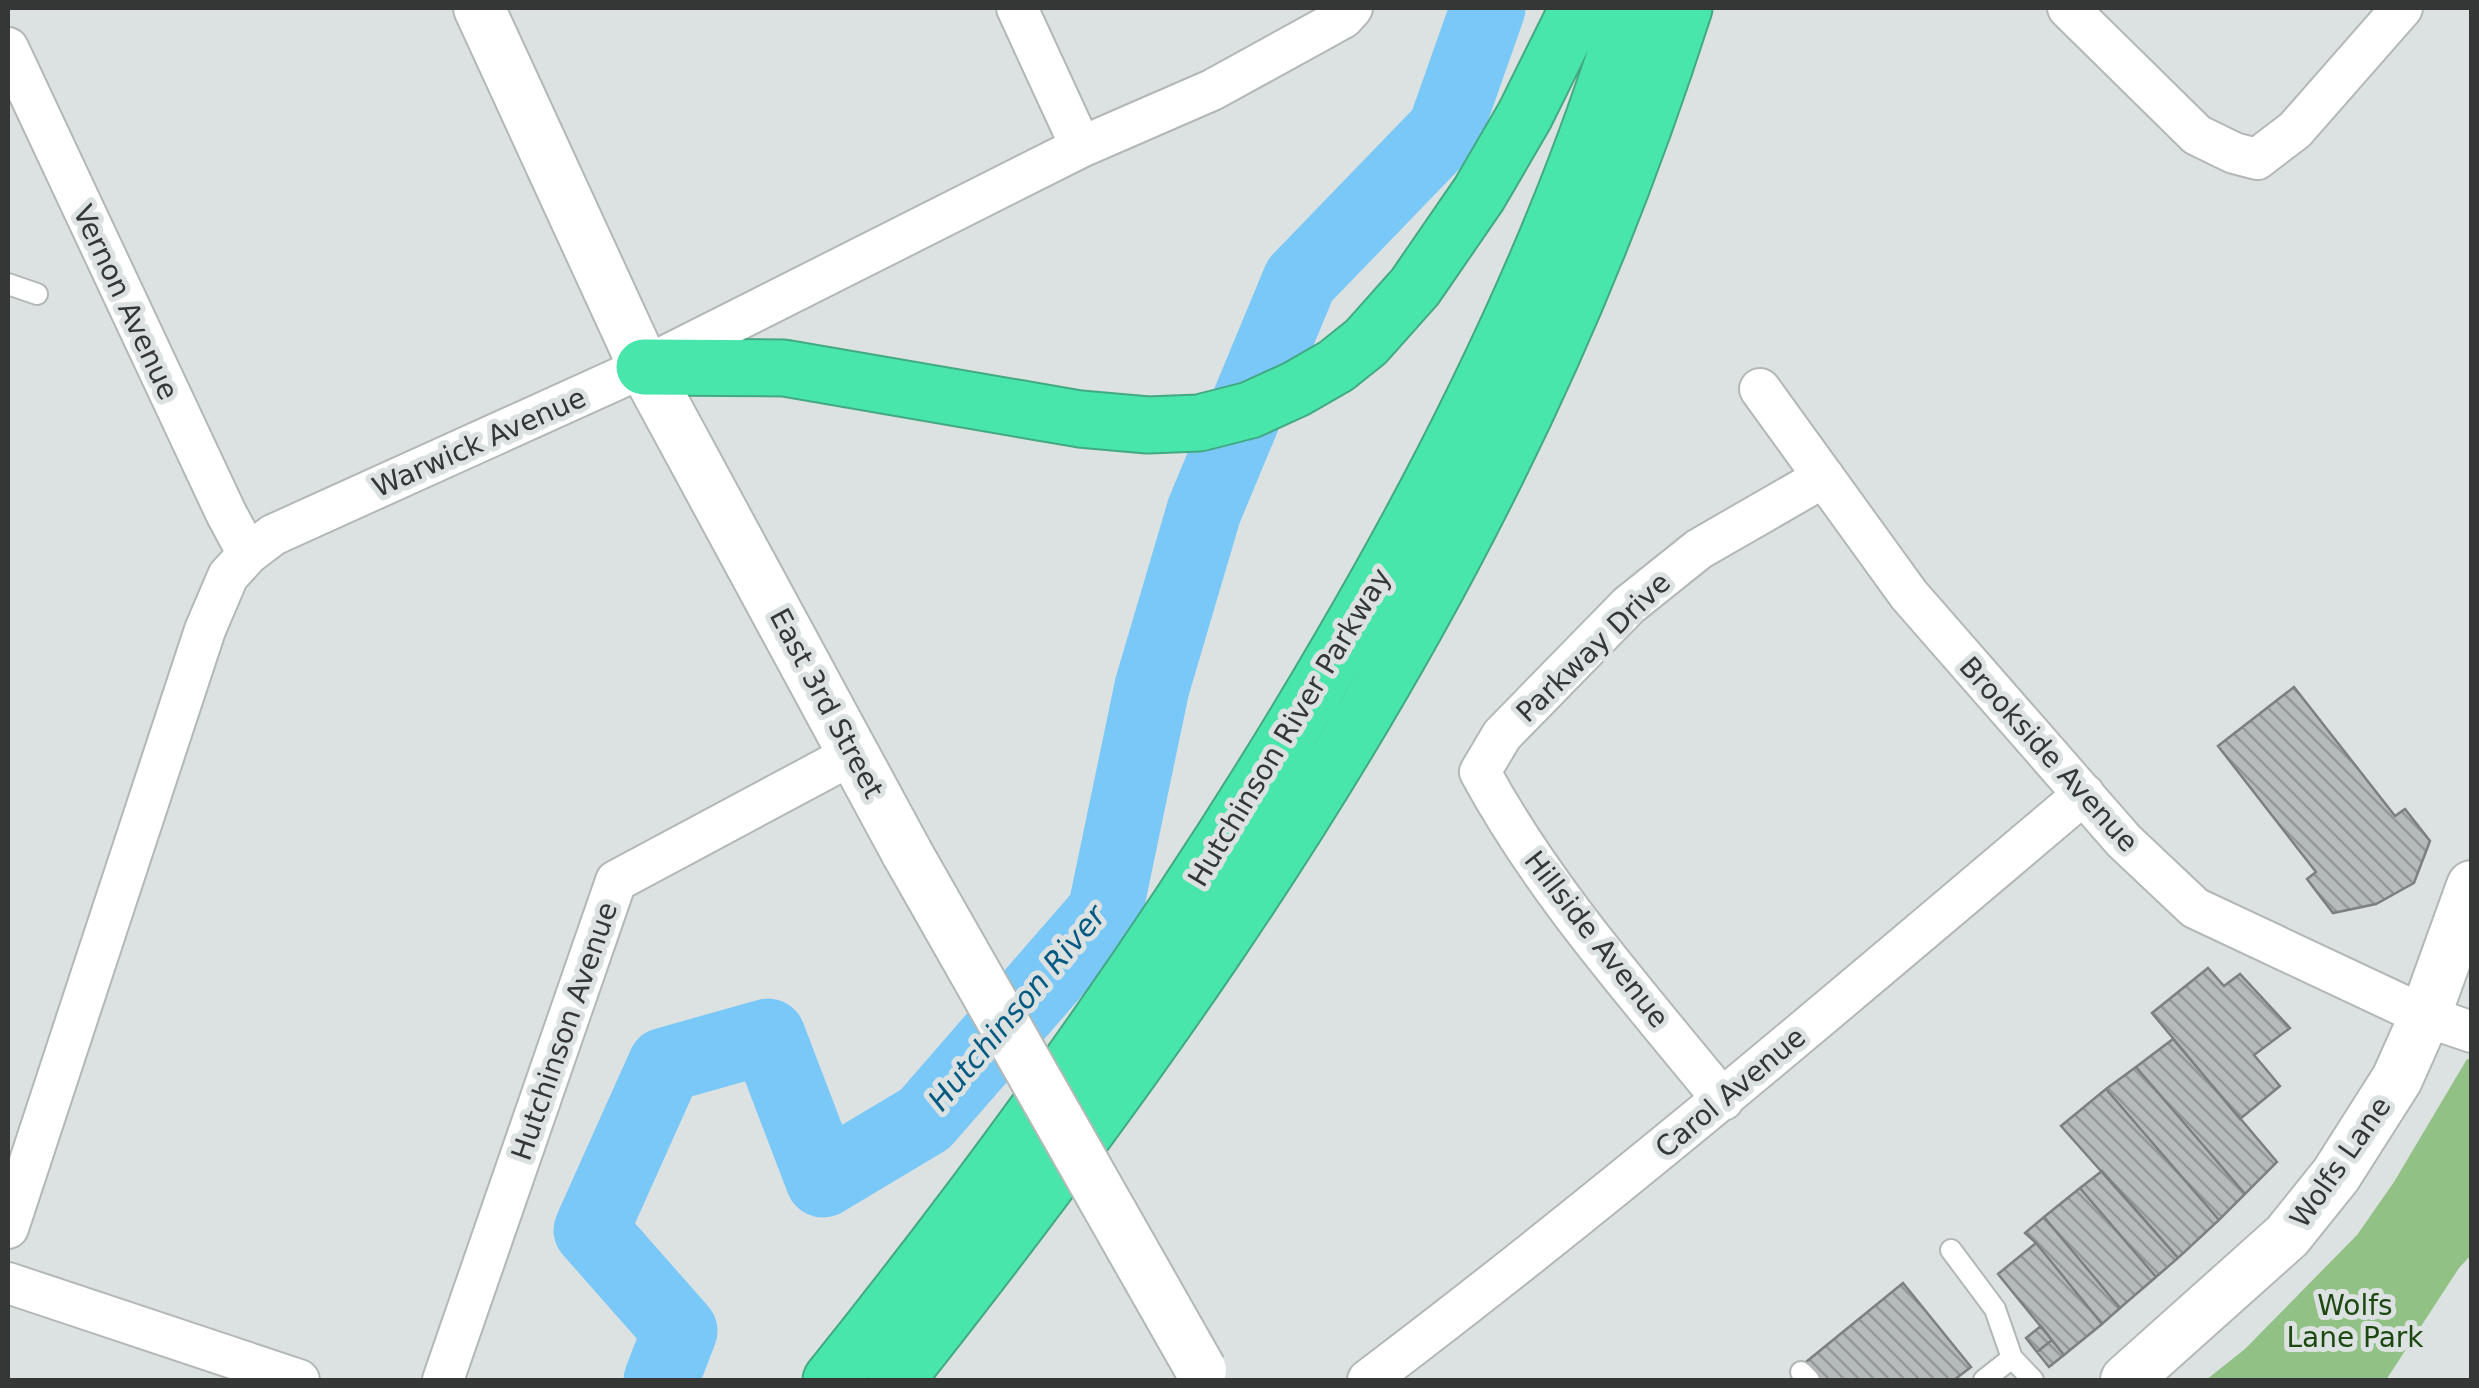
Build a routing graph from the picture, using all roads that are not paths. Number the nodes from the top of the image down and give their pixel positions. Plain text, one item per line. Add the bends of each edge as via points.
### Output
1 (479, 8) edge
2 (1017, 8) edge
3 (1352, 8) edge
4 (1578, 8) edge
5 (1630, 8) edge
6 (1684, 8) edge
7 (2068, 8) edge
8 (2402, 8) edge
9 (8, 48) edge
10 (1082, 147) junction
11 (8, 284) edge
12 (36, 294) dead end
13 (644, 367) junction
14 (1760, 389) dead end
15 (1824, 476) junction
16 (248, 554) junction
17 (855, 753) junction
18 (1480, 772) joint
19 (2084, 794) junction
20 (2472, 886) edge
21 (2425, 1016) junction
22 (2472, 1032) edge
23 (1723, 1100) junction
24 (8, 1228) edge
25 (1951, 1250) dead end
26 (8, 1283) edge
27 (2012, 1358) junction
28 (1204, 1375) edge
29 (299, 1380) edge
30 (443, 1380) edge
31 (832, 1380) edge
32 (896, 1380) edge
33 (1368, 1380) edge
34 (1984, 1380) edge
35 (2033, 1380) edge
36 (2126, 1380) edge

1 - 13 street, East 3rd Street
2 - 10 street
3 - 10 street, Warwick Avenue via 1212,90
4 - 13 highway via 1480,194 1415,287 1336,366 1250,410 1162,425 1080,419 784,368
5 - 31 highway, Hutchinson River Parkway via 1571,178 1504,334 1367,602 1266,773 1071,1067
6 - 32 highway, Hutchinson River Parkway via 1637,150 1564,328 1399,654 1299,822 1144,1051
7 - 8 street via 2197,135 2256,159 2295,130
9 - 16 street, Vernon Avenue
10 - 13 street, Warwick Avenue
11 - 12 lane
13 - 16 street, Warwick Avenue via 273,535
13 - 17 street, East 3rd Street
14 - 15 street, Brookside Avenue
15 - 18 street, Parkway Drive via 1699,549 1629,605 1502,735
15 - 19 street, Brookside Avenue via 1909,595
16 - 24 street, Warwick Avenue via 228,576 204,630
17 - 28 street, East 3rd Street, bridge
17 - 30 street, Hutchinson Avenue via 616,881
18 - 23 street, Hillside Avenue via 1564,904
19 - 21 street, Brookside Avenue via 2194,908
19 - 23 street, Carol Avenue
20 - 21 street, Wolfs Lane
21 - 22 street, Brookside Avenue
21 - 36 street, Wolfs Lane via 2397,1079 2336,1176 2287,1236
23 - 33 street, Carol Avenue
25 - 27 lane via 1995,1309
26 - 29 street
27 - 34 lane
27 - 35 lane

